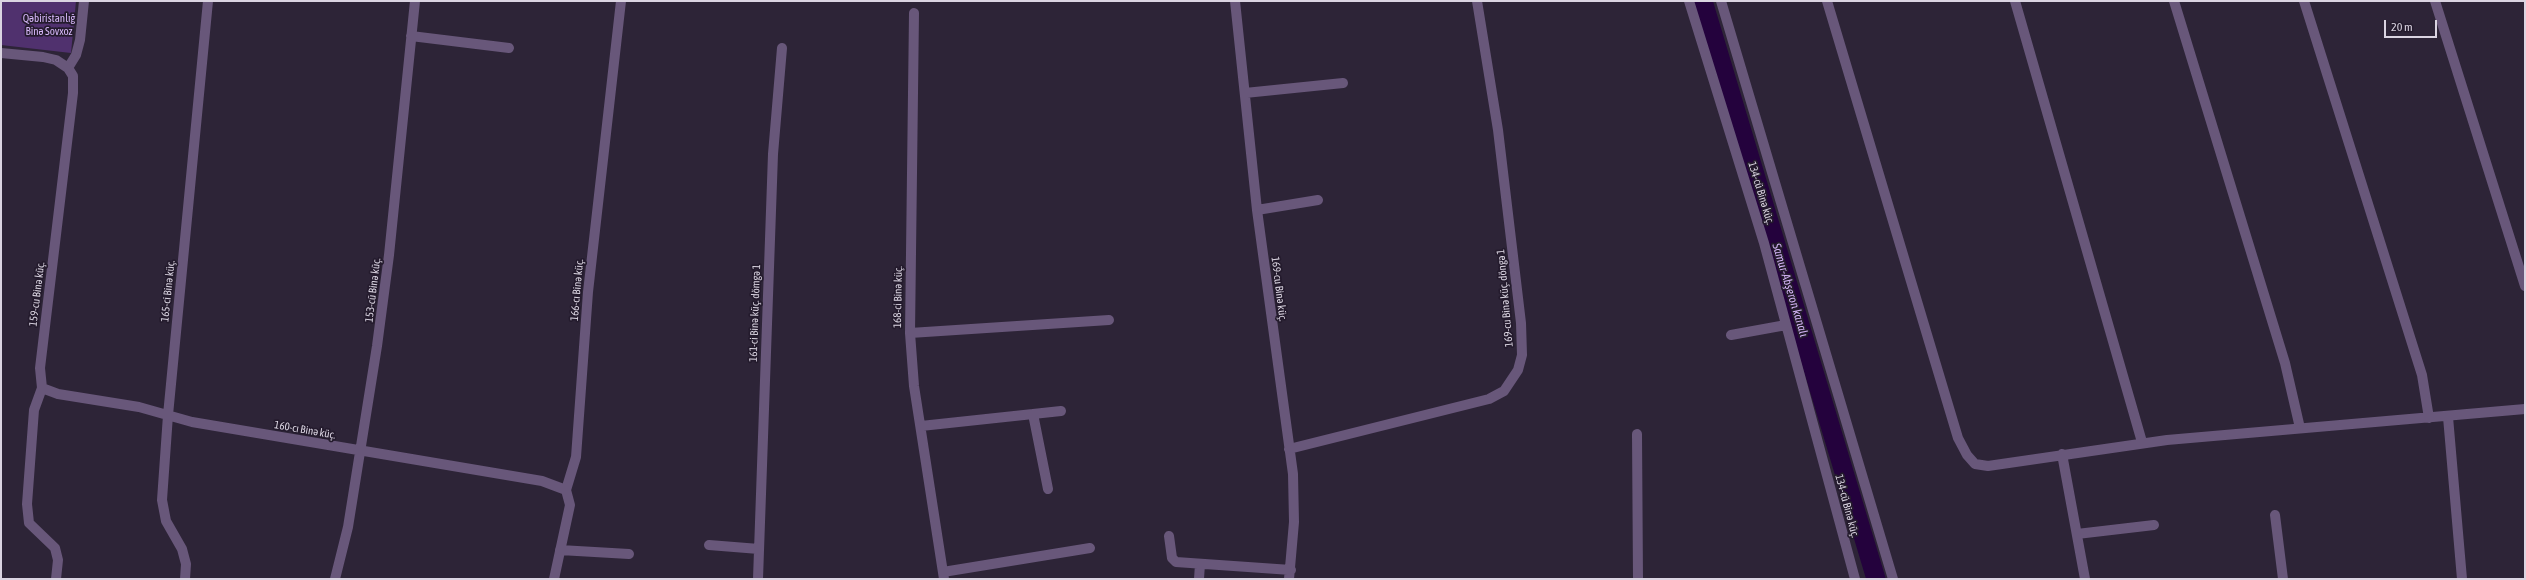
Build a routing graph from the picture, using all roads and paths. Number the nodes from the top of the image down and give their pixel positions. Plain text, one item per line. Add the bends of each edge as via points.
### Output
1 (84, 1) edge
2 (208, 1) edge
3 (415, 1) edge
4 (621, 1) edge
5 (1235, 1) edge
6 (1477, 1) edge
7 (1689, 1) edge
8 (1721, 1) edge
9 (1827, 1) edge
10 (2015, 1) edge
11 (2174, 1) edge
12 (2304, 1) edge
13 (2435, 1) edge
14 (914, 13) dead end
15 (411, 36) junction
16 (509, 48) dead end
17 (782, 48) dead end
18 (1, 53) edge
19 (68, 68) junction
20 (1343, 83) dead end
21 (1245, 93) junction
22 (1318, 200) dead end
23 (1257, 210) junction
24 (2525, 286) edge
25 (1109, 320) dead end
26 (1786, 325) junction
27 (910, 333) junction
28 (1731, 335) dead end
29 (42, 388) junction
30 (2525, 409) edge
31 (1061, 411) dead end
32 (1033, 414) junction
33 (168, 415) junction
34 (2448, 417) junction
35 (2429, 418) junction
36 (921, 426) junction
37 (2300, 428) junction
38 (1637, 434) dead end
39 (2142, 442) junction
40 (1289, 449) junction
41 (360, 452) junction
42 (2062, 454) junction
43 (1048, 489) dead end
44 (566, 490) junction
45 (2275, 515) dead end
46 (2154, 526) dead end
47 (2077, 534) junction
48 (1169, 536) dead end
49 (708, 545) dead end
50 (1090, 548) dead end
51 (759, 549) junction
52 (560, 550) junction
53 (629, 554) dead end
54 (1200, 564) junction
55 (1290, 574) edge
56 (943, 575) edge
57 (56, 579) edge
58 (185, 579) edge
59 (335, 579) edge
60 (554, 579) edge
61 (758, 579) edge
62 (1199, 579) edge
63 (1638, 579) edge
64 (1855, 579) edge
65 (1893, 579) edge
66 (2085, 579) edge
67 (2283, 579) edge
68 (2462, 579) edge

1 - 19 street via 80,40 76,55
2 - 33 street, 165-ci Binə küç.
3 - 15 street, 153-cü Binə küç.
4 - 44 street, 166-cı Binə küç. via 591,260 576,457
5 - 21 street, 169-cu Binə küç.
6 - 40 street, 169-cu Binə küç. döngə 1 via 1498,130 1521,323 1522,355 1518,370 1504,390 1489,399
7 - 26 street, 134-cü Binə küç. via 1764,243
8 - 65 street
9 - 42 street via 1958,438 1975,464 1988,466
10 - 39 street
11 - 37 street via 2285,363
12 - 35 street via 2422,375
13 - 24 street
14 - 27 street, 168-ci Binə küç.
15 - 16 street
15 - 41 street, 153-cü Binə küç. via 389,255
17 - 51 street, 161-ci Binə küç. dömgə 1 via 773,162
18 - 19 street via 43,57 56,60
19 - 29 street, 159-cu Binə küç. via 72,76 73,92 40,368
20 - 21 street
21 - 23 street, 169-cu Binə küç.
22 - 23 street
23 - 40 street, 169-cu Binə küç.
25 - 27 street
26 - 28 street
26 - 64 street, 134-cü Binə küç.
27 - 36 street, 168-ci Binə küç. via 914,386
29 - 33 street, 160-cı Binə küç. via 58,394 139,407
29 - 57 street, 159-cu Binə küç. via 34,410 27,514 29,523 55,548 58,560
30 - 34 street
31 - 32 street
32 - 36 street
32 - 43 street
33 - 41 street, 160-cı Binə küç. via 192,422
33 - 58 street, 165-ci Binə küç. via 162,500 166,521 182,549 186,564
34 - 35 street
34 - 68 street
35 - 37 street
36 - 56 street, 168-ci Binə küç.
37 - 39 street
38 - 63 street
39 - 42 street
40 - 55 street, 169-cu Binə küç. via 1294,474
41 - 44 street, 160-cı Binə küç. via 542,481
41 - 59 street, 153-cü Binə küç. via 348,527
42 - 47 street
44 - 52 street, 166-cı Binə küç. via 570,505
45 - 67 street
46 - 47 street
47 - 66 street
48 - 54 street via 1172,558 1176,562
49 - 51 street
50 - 56 street
51 - 61 street, 161-ci Binə küç. dömgə 1
52 - 53 street
52 - 60 street, 166-cı Binə küç.
54 - 55 street
54 - 62 street

